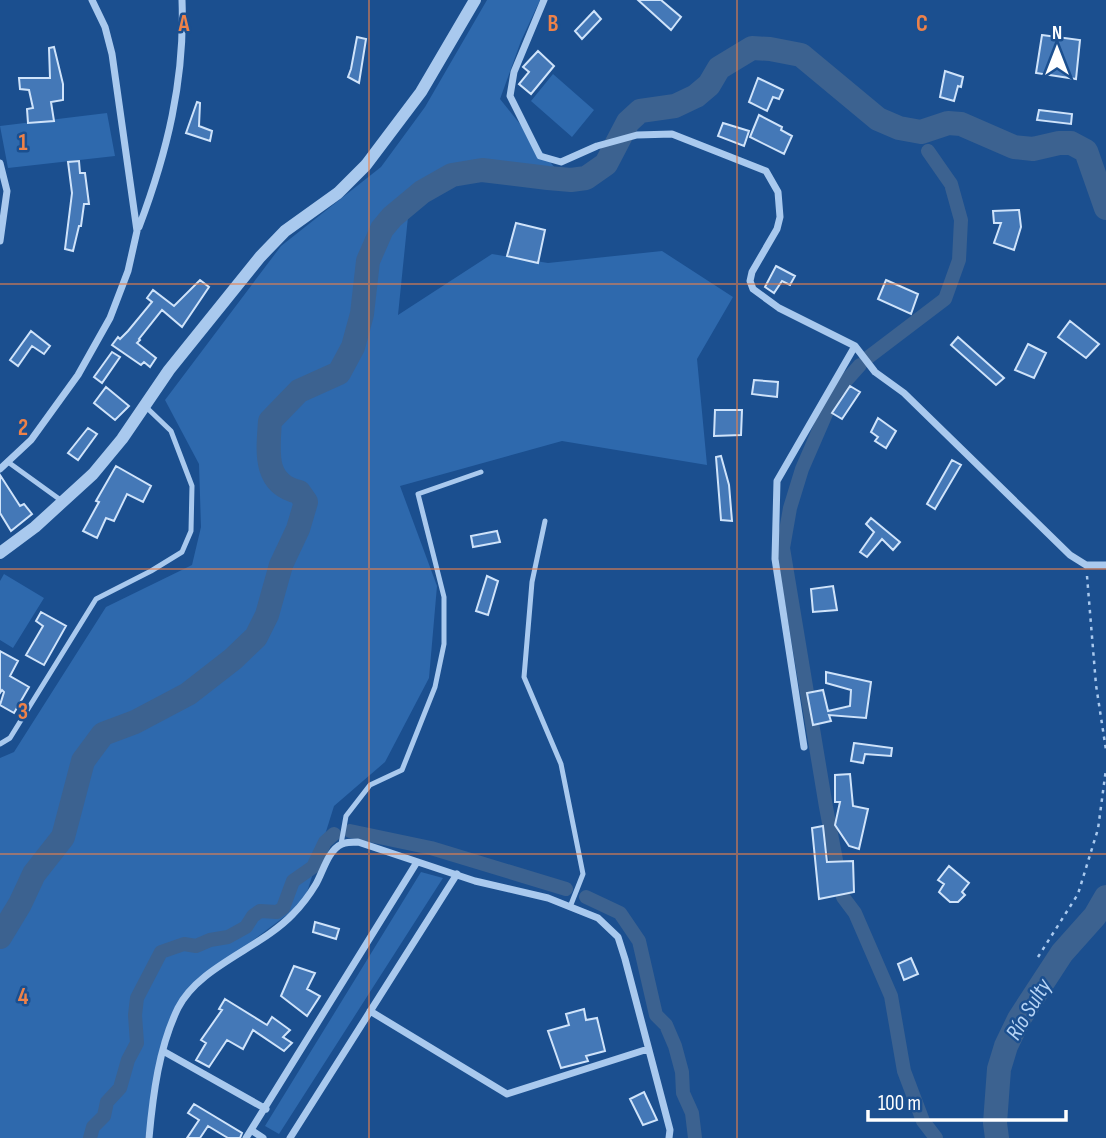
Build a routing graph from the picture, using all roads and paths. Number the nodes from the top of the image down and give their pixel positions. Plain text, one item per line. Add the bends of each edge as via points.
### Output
1 (92, 0) edge
2 (182, 0) edge
3 (475, 0) edge
4 (544, 0) edge
5 (0, 163) edge
6 (137, 231) junction
7 (0, 241) edge
8 (855, 346) junction
9 (145, 406) junction
10 (8, 463) junction
11 (0, 469) edge
12 (481, 472) dead end
13 (64, 502) junction
14 (545, 521) dead end
15 (0, 553) edge
16 (1086, 565) junction
17 (1104, 565) edge
18 (0, 744) edge
19 (804, 747) dead end
20 (1106, 750) edge
21 (1106, 769) edge
22 (341, 844) junction
23 (417, 862) junction
24 (457, 874) junction
25 (570, 907) junction
26 (1038, 957) dead end
27 (370, 1011) junction
28 (648, 1049) junction
29 (163, 1051) junction
30 (266, 1109) junction
31 (251, 1130) junction
32 (149, 1138) edge
33 (246, 1138) edge
34 (263, 1138) edge
35 (289, 1138) edge
36 (669, 1138) edge

1 - 6 street via 112,54
2 - 6 street via 179,85 157,179
3 - 9 street via 421,92 366,165 338,193 285,230 260,257
4 - 8 street via 514,72 510,96 540,156 561,162 637,135 672,134 766,171 778,192 780,217 778,229 752,272 753,289 779,308
5 - 7 street via 7,191
6 - 10 street via 128,271 96,346 44,424
8 - 16 street via 875,372 904,393 1070,555
8 - 19 street via 777,481 775,559
9 - 13 street via 93,474
9 - 18 lane via 171,431 192,485 191,531 182,552 96,599 10,738
10 - 11 street
10 - 13 lane
12 - 22 lane via 418,494 444,597 444,644 435,687 402,770 370,785 346,816
13 - 15 street
14 - 25 lane via 531,582 524,677 561,764 583,874
16 - 17 street
16 - 20 path
21 - 26 path via 1098,829 1078,894
22 - 23 street via 358,842
22 - 29 street via 294,913 199,981 179,1005
23 - 24 street
23 - 30 street
24 - 25 street
24 - 27 street
25 - 28 street via 598,918 618,937
27 - 28 street via 508,1094
27 - 35 street
28 - 36 street
29 - 30 street
29 - 32 street
30 - 31 street
31 - 33 street
31 - 34 street

